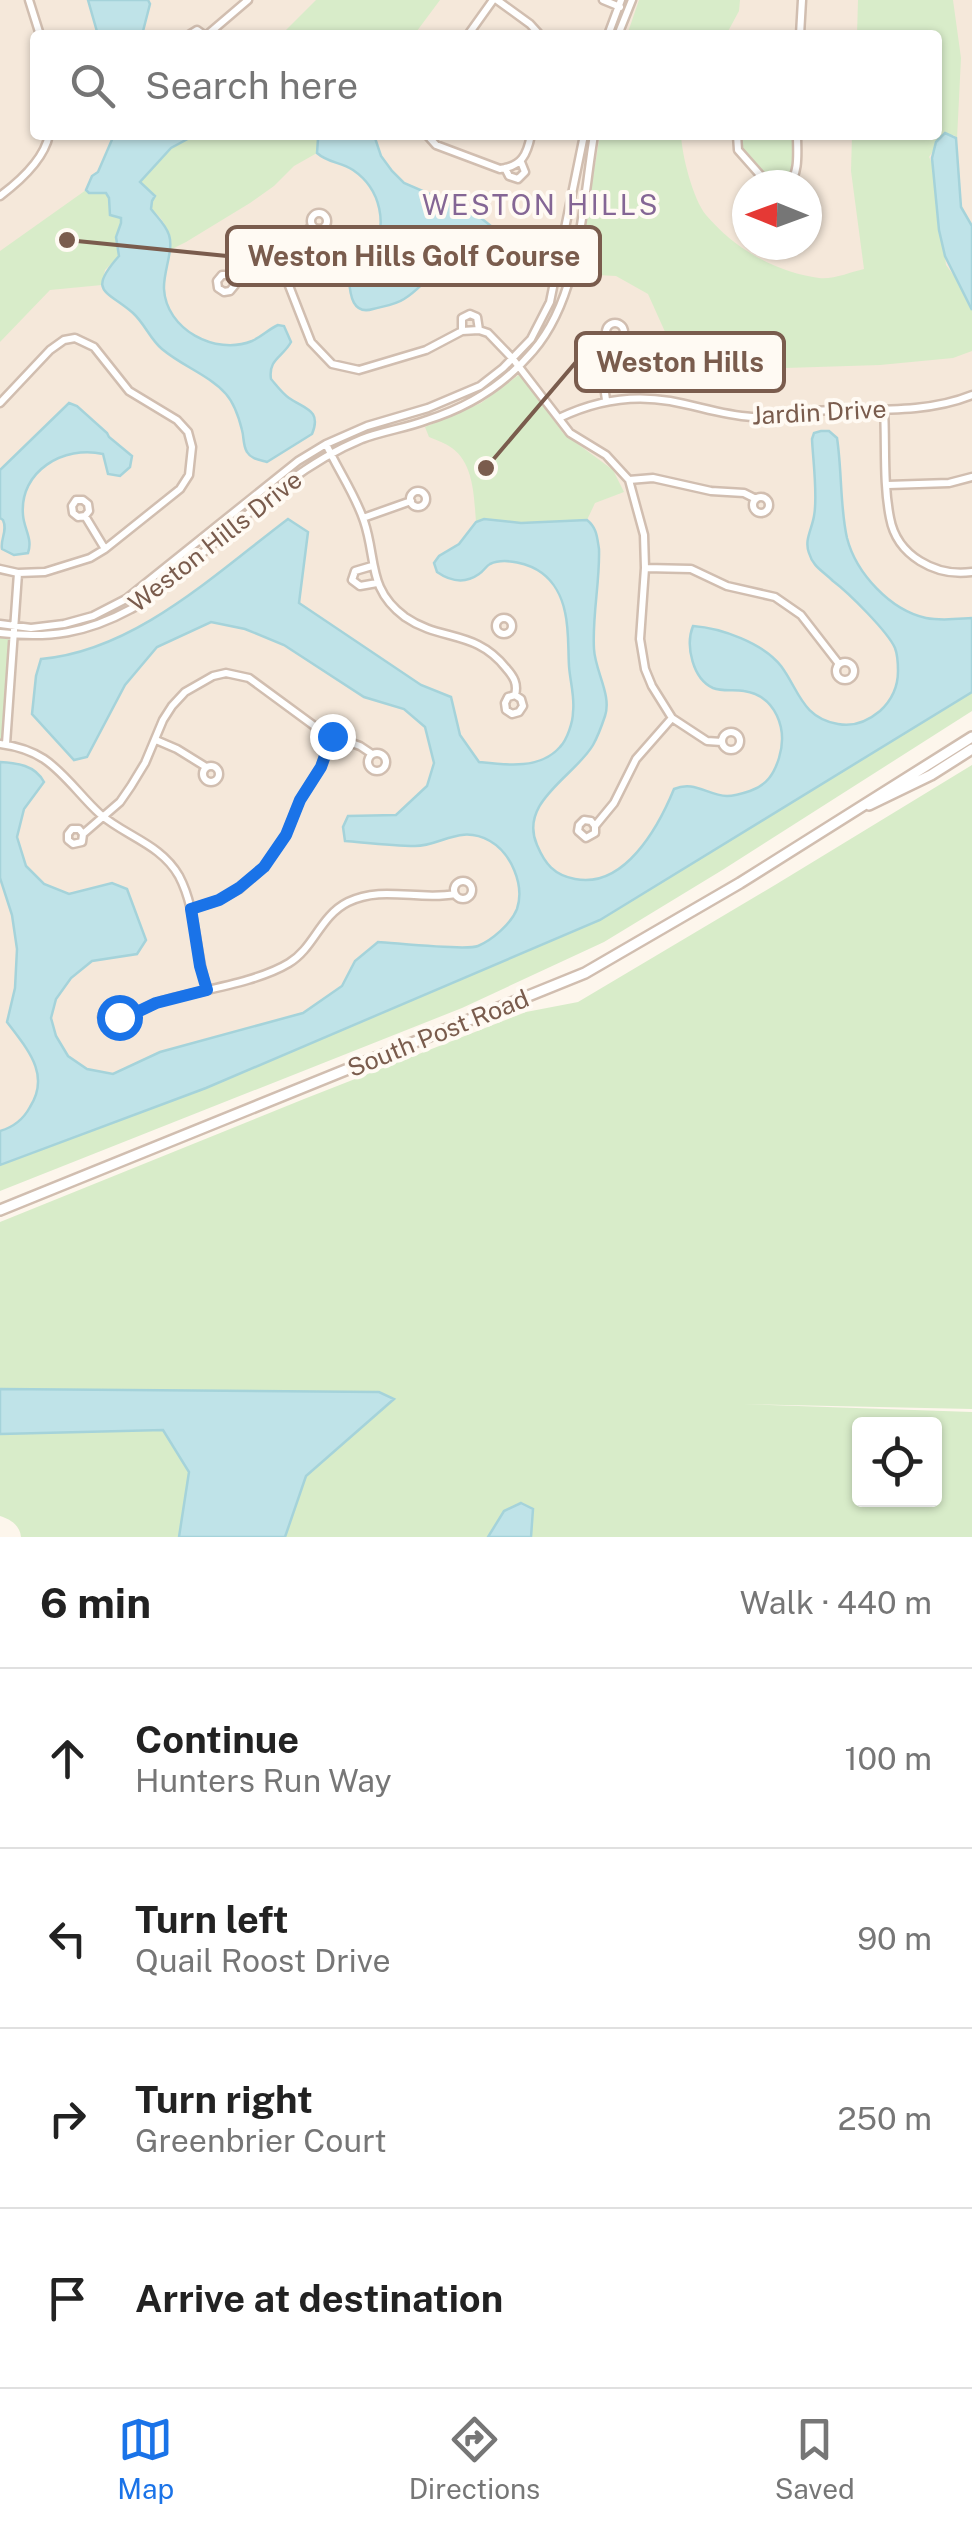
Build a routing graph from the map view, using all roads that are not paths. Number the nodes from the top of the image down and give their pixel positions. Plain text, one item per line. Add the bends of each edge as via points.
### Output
1 (29, 0) edge
2 (248, 0) edge
3 (495, 0) edge
4 (603, 0) edge
5 (632, 0) edge
6 (802, 0) edge
7 (620, 3) edge
8 (628, 9) junction
9 (38, 30) edge
10 (212, 30) edge
11 (472, 30) edge
12 (535, 30) edge
13 (610, 30) edge
14 (620, 30) edge
15 (800, 30) edge
16 (48, 140) edge
17 (432, 140) edge
18 (530, 140) edge
19 (583, 140) edge
20 (593, 140) edge
21 (737, 140) edge
22 (797, 140) edge
23 (521, 162) junction
24 (505, 168) junction
25 (756, 170) edge
26 (796, 170) edge
27 (0, 196) edge
28 (312, 226) dead end
29 (277, 256) junction
30 (234, 279) dead end
31 (479, 330) junction
32 (462, 331) junction
33 (612, 340) dead end
34 (513, 358) junction
35 (519, 366) junction
36 (972, 395) edge
37 (606, 400) junction
38 (0, 402) edge
39 (884, 409) junction
40 (559, 418) junction
41 (326, 444) junction
42 (331, 455) junction
43 (972, 477) edge
44 (629, 480) junction
45 (888, 485) junction
46 (756, 499) dead end
47 (411, 501) dead end
48 (85, 516) dead end
49 (364, 518) junction
50 (105, 549) junction
51 (372, 566) junction
52 (645, 568) junction
53 (0, 569) edge
54 (972, 572) edge
55 (18, 573) junction
56 (377, 583) junction
57 (0, 624) edge
58 (14, 630) junction
59 (0, 632) edge
60 (840, 664) dead end
61 (515, 695) dead end
62 (672, 718) junction
63 (332, 736) junction
64 (972, 737) edge
65 (156, 740) junction
66 (722, 742) dead end
67 (3, 744) edge
68 (972, 749) edge
69 (372, 754) dead end
70 (206, 767) dead end
71 (853, 812) junction
72 (103, 817) junction
73 (596, 826) dead end
74 (83, 834) dead end
75 (455, 894) dead end
76 (191, 909) junction
77 (207, 990) junction
78 (119, 1017) dead end
79 (0, 1210) edge

1 - 9 street
2 - 10 street
3 - 11 street
3 - 12 street
4 - 7 street
5 - 8 street
6 - 15 street
7 - 8 street
7 - 13 street
8 - 14 street
16 - 27 street
17 - 24 street
18 - 23 street
19 - 34 street, Weston Hills Drive via 550,302
20 - 35 street, Weston Hills Drive via 565,294 552,325
21 - 25 street
22 - 26 street
23 - 24 street
23 - 24 street via 525,172 518,179
28 - 29 street
29 - 30 street
29 - 32 street via 311,342 332,364 358,370 380,365
31 - 32 street
31 - 32 street via 470,314 462,318
31 - 34 street
33 - 37 street via 603,379
34 - 35 street
34 - 41 street, Weston Hills Drive via 458,397
35 - 40 street
35 - 42 street, Weston Hills Drive via 478,400
36 - 39 street, Jardin Drive
37 - 39 street, Jardin Drive via 638,397 757,417
37 - 40 street, Jardin Drive
38 - 50 street via 50,350 75,338 94,347 129,390 188,432 192,462 180,489
39 - 45 street
40 - 44 street
41 - 42 street
41 - 58 street, Weston Hills Drive via 126,599 93,616
42 - 49 street
42 - 58 street, Weston Hills Drive via 287,482 134,608 66,634 30,637
43 - 45 street
44 - 46 street via 652,478
44 - 52 street
45 - 54 street via 890,520 912,555 937,570
47 - 49 street
48 - 50 street
49 - 51 street
50 - 55 street via 69,566
51 - 56 street
51 - 56 street via 355,571 352,580 360,586
52 - 60 street via 691,569 775,597 801,615
52 - 62 street via 640,651
53 - 55 street
55 - 58 street
56 - 61 street via 408,619 488,648 513,676
57 - 58 street, Weston Hills Drive
58 - 59 street, Weston Hills Drive
58 - 67 street
62 - 66 street via 707,741
62 - 73 street via 636,759
63 - 65 street via 249,678 226,673 185,692 162,720
63 - 69 street
63 - 76 street via 264,867 219,900
64 - 71 street, South Post Road
65 - 70 street
65 - 72 street via 120,802
67 - 72 street via 49,762
68 - 71 street, South Post Road
71 - 79 street, South Post Road via 585,974
72 - 74 street
72 - 76 street via 168,861
75 - 77 street via 384,893 348,902 290,963
76 - 77 street
77 - 78 street

